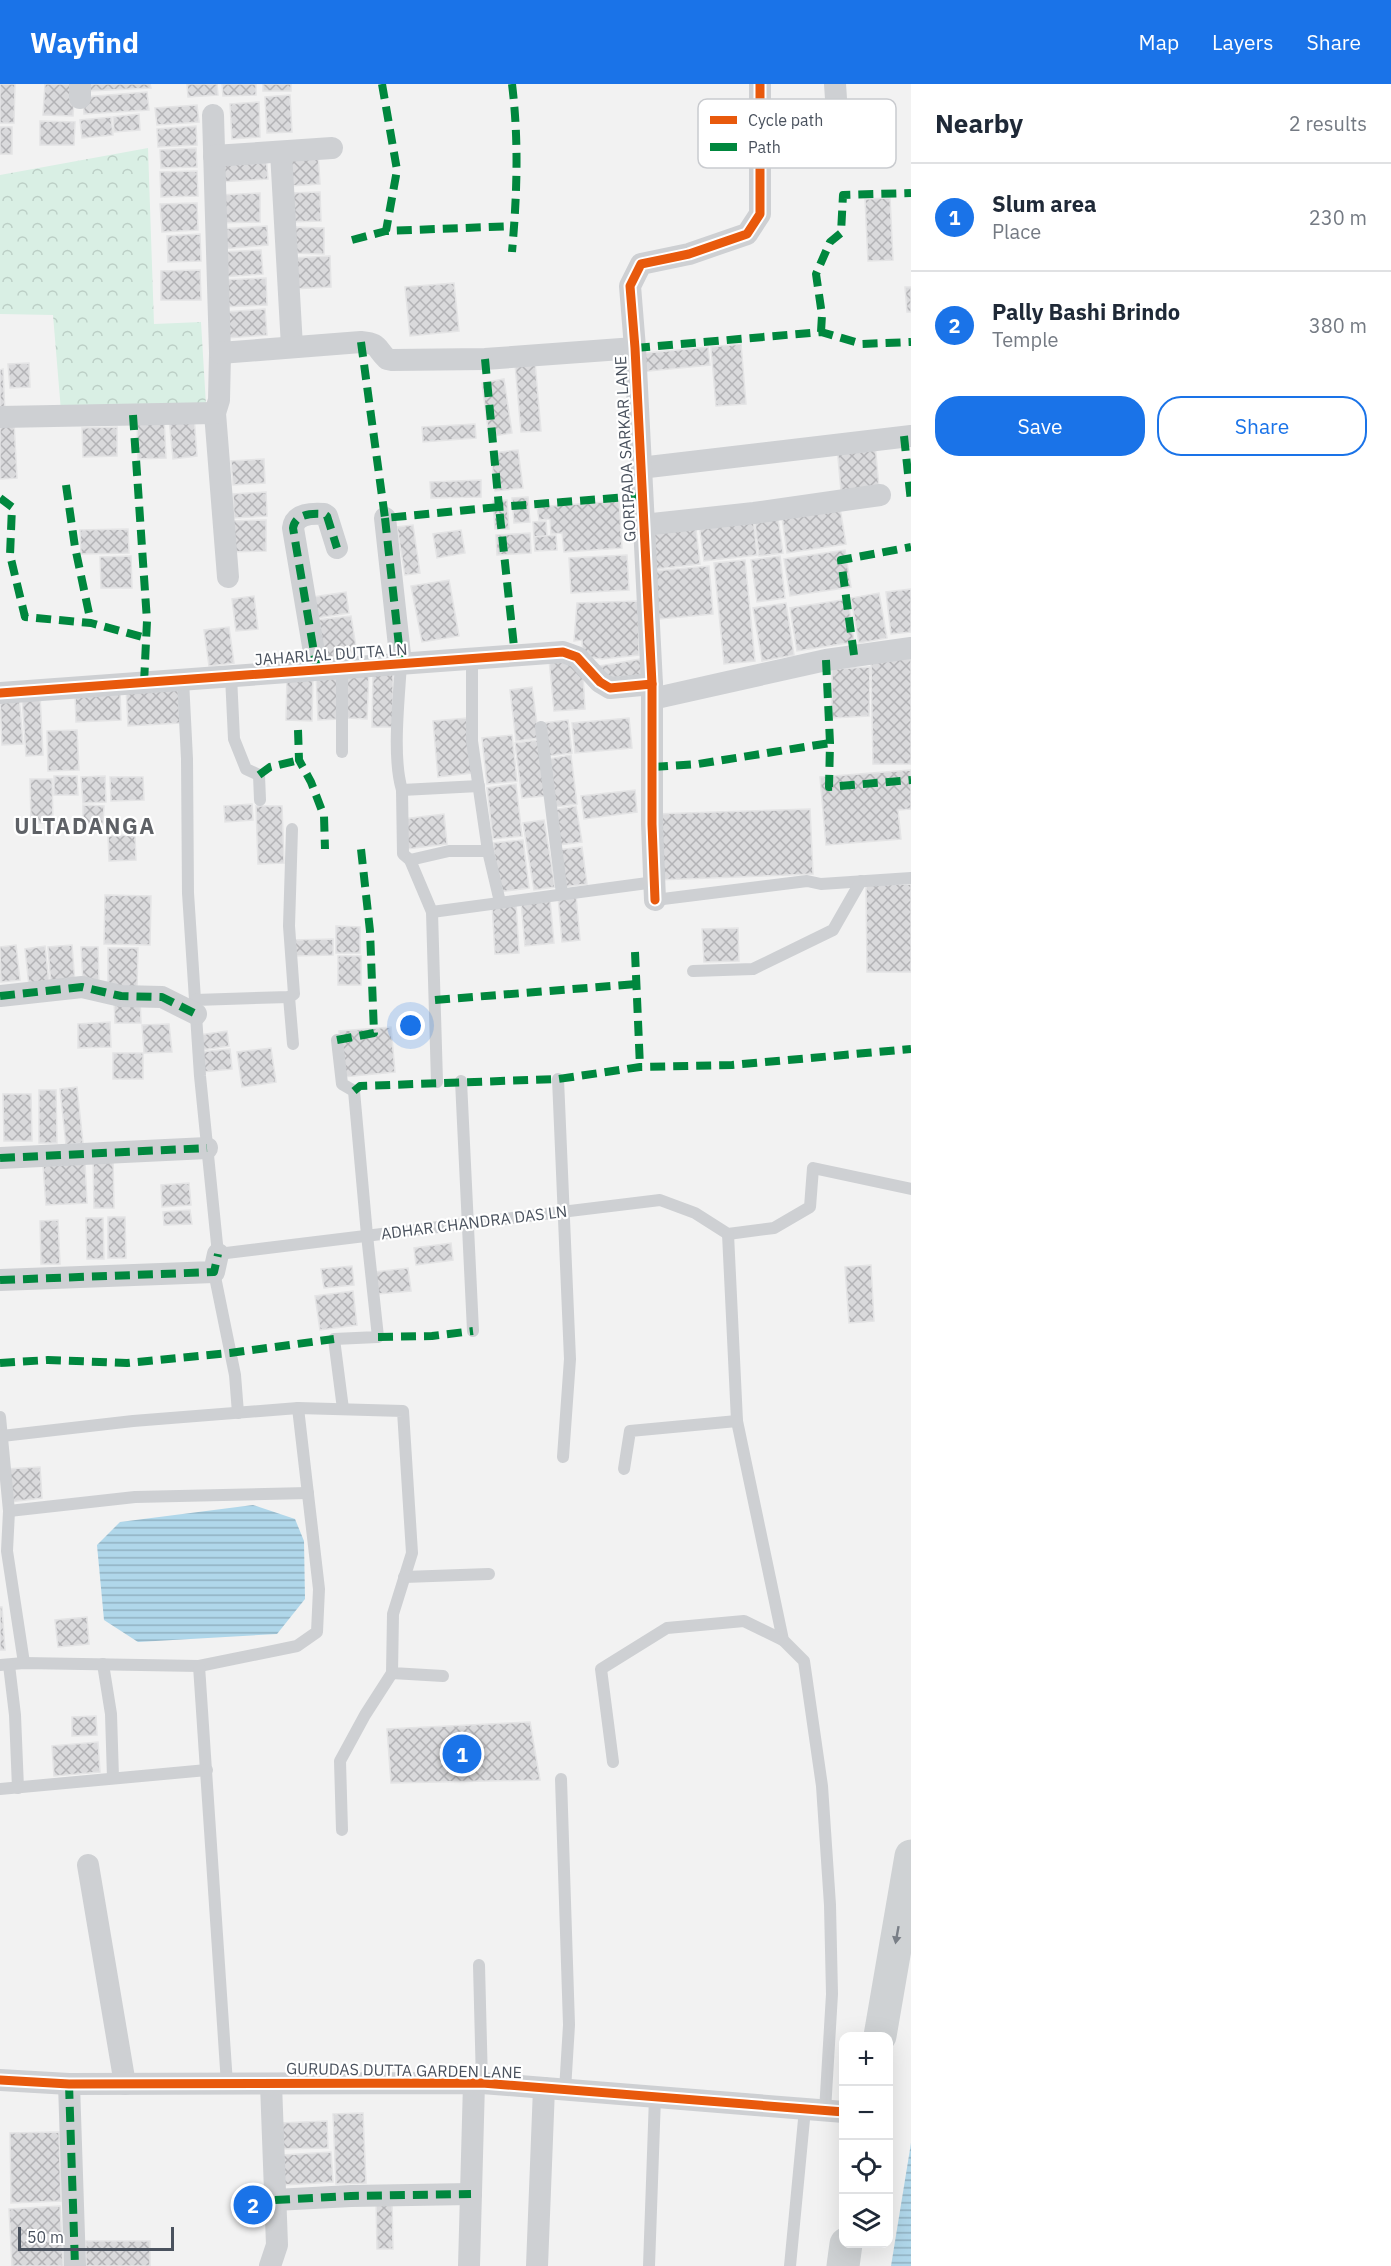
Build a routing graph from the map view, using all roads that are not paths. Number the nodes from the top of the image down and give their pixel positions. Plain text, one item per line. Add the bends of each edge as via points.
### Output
1 (835, 84) edge
2 (836, 99) edge
3 (213, 115) dead end
4 (332, 148) dead end
5 (281, 152) junction
6 (214, 156) junction
7 (760, 168) edge
8 (292, 347) junction
9 (635, 348) junction
10 (220, 353) junction
11 (215, 413) junction
12 (0, 417) edge
13 (911, 436) edge
14 (640, 468) junction
15 (880, 495) dead end
16 (385, 518) dead end
17 (643, 525) junction
18 (337, 548) dead end
19 (228, 577) dead end
20 (911, 648) edge
21 (472, 659) junction
22 (401, 664) junction
23 (342, 667) junction
24 (317, 670) junction
25 (231, 676) junction
26 (183, 680) junction
27 (652, 691) junction
28 (0, 693) edge
29 (541, 726) dead end
30 (342, 752) dead end
31 (479, 786) junction
32 (402, 790) junction
33 (260, 800) dead end
34 (292, 829) dead end
35 (488, 851) junction
36 (410, 860) junction
37 (911, 878) edge
38 (861, 881) junction
39 (655, 891) junction
40 (562, 894) junction
41 (500, 902) junction
42 (432, 912) junction
43 (693, 971) dead end
44 (0, 996) edge
45 (289, 997) junction
46 (195, 1007) junction
47 (337, 1040) dead end
48 (293, 1044) dead end
49 (558, 1079) dead end
50 (461, 1081) dead end
51 (437, 1082) dead end
52 (207, 1148) junction
53 (0, 1158) edge
54 (911, 1189) edge
55 (565, 1212) junction
56 (468, 1222) junction
57 (728, 1234) junction
58 (367, 1235) junction
59 (216, 1263) junction
60 (0, 1280) edge
61 (473, 1331) dead end
62 (298, 1408) junction
63 (343, 1409) junction
64 (238, 1413) junction
65 (0, 1417) edge
66 (737, 1421) junction
67 (2, 1436) junction
68 (563, 1457) dead end
69 (624, 1469) dead end
70 (308, 1493) junction
71 (9, 1511) junction
72 (4, 1551) edge
73 (489, 1574) dead end
74 (404, 1577) junction
75 (783, 1640) junction
76 (24, 1664) junction
77 (103, 1664) junction
78 (5, 1665) edge
79 (199, 1666) junction
80 (392, 1674) junction
81 (443, 1676) dead end
82 (613, 1762) dead end
83 (207, 1770) junction
84 (113, 1778) junction
85 (561, 1779) dead end
86 (18, 1788) junction
87 (0, 1789) edge
88 (342, 1830) dead end
89 (911, 1856) edge
90 (88, 1865) dead end
91 (479, 1965) dead end
92 (881, 2032) edge
93 (0, 2080) edge
94 (478, 2083) junction
95 (69, 2084) junction
96 (125, 2084) junction
97 (227, 2084) junction
98 (271, 2084) junction
99 (555, 2089) junction
100 (655, 2097) junction
101 (824, 2111) edge
102 (471, 2194) junction
103 (275, 2200) junction
104 (845, 2248) edge
105 (75, 2266) edge
106 (270, 2266) edge
107 (469, 2266) edge
108 (537, 2266) edge
109 (649, 2266) edge
110 (790, 2266) edge
111 (843, 2266) edge

1 - 2 street
3 - 6 street
4 - 5 street
5 - 6 street
5 - 8 street
6 - 10 street
7 - 9 street, GORIPADA SARKAR LANE via 760,214 747,234 689,254 641,264 630,286
8 - 9 street via 374,343 392,360 484,359
8 - 10 street
9 - 14 street, GORIPADA SARKAR LANE
10 - 11 street
11 - 12 street
11 - 19 street
13 - 14 street
14 - 17 street, GORIPADA SARKAR LANE
15 - 17 street
16 - 22 street
17 - 27 street, GORIPADA SARKAR LANE
18 - 24 street via 327,516 320,513 294,521
20 - 27 street, JAHARLAL DUTTA LN
21 - 22 street, JAHARLAL DUTTA LN
21 - 27 street, JAHARLAL DUTTA LN via 563,652 577,657 610,688
21 - 31 lane via 472,741
22 - 23 street, JAHARLAL DUTTA LN
22 - 32 lane via 397,723
23 - 24 street, JAHARLAL DUTTA LN
23 - 30 lane
24 - 25 street, JAHARLAL DUTTA LN
25 - 26 street, JAHARLAL DUTTA LN
25 - 33 lane via 234,739 246,769 259,775
26 - 28 street, JAHARLAL DUTTA LN
26 - 46 lane
27 - 39 street, GORIPADA SARKAR LANE
29 - 40 lane
31 - 32 lane
31 - 35 lane
32 - 36 lane via 403,854
34 - 45 lane via 290,926 294,994
35 - 36 lane via 449,851
35 - 41 lane
36 - 42 lane
37 - 38 lane
38 - 39 lane
38 - 43 lane via 833,930 753,969
39 - 40 lane
40 - 41 lane
41 - 42 lane
42 - 51 lane
44 - 46 street via 82,987 121,996 162,997
45 - 46 lane
45 - 48 lane
46 - 52 lane
47 - 58 lane via 342,1084 354,1091
49 - 55 lane
50 - 56 lane
52 - 53 street
52 - 59 lane
54 - 57 lane via 813,1168 810,1207 774,1228
55 - 56 lane, ADHAR CHANDRA DAS LN
55 - 57 lane, ADHAR CHANDRA DAS LN via 660,1200 695,1213
55 - 68 lane via 570,1359
56 - 58 lane, ADHAR CHANDRA DAS LN
56 - 61 lane
57 - 66 lane
58 - 59 lane, ADHAR CHANDRA DAS LN
58 - 63 lane via 378,1337 334,1339
59 - 60 street, ADHAR CHANDRA DAS LN
59 - 64 lane
62 - 63 lane
62 - 64 lane
62 - 70 lane
63 - 74 lane via 403,1411 412,1553
64 - 67 lane
65 - 67 lane
66 - 69 lane via 630,1431
66 - 75 lane
67 - 71 lane
70 - 71 lane via 135,1497
70 - 79 lane via 319,1589 317,1632 297,1646
71 - 72 lane
72 - 76 lane
73 - 74 lane
74 - 80 lane via 393,1614
75 - 82 lane via 744,1621 667,1628 601,1669
75 - 101 lane via 804,1661 822,1786 832,1994
76 - 77 lane
76 - 78 lane
77 - 79 lane
77 - 84 lane via 111,1714
78 - 86 lane via 15,1715
79 - 83 lane
80 - 81 lane
80 - 88 lane via 340,1761
83 - 84 lane
83 - 97 lane
84 - 86 lane
85 - 99 lane via 569,2025
86 - 87 lane
89 -> 92 main road
90 - 96 street
91 - 94 lane
93 - 95 street, GURUDAS DUTTA GARDEN LANE
94 - 98 street, GURUDAS DUTTA GARDEN LANE
94 - 99 street, GURUDAS DUTTA GARDEN LANE
94 - 102 street
95 - 96 street, GURUDAS DUTTA GARDEN LANE
95 - 105 street
96 - 97 street, GURUDAS DUTTA GARDEN LANE
97 - 98 street, GURUDAS DUTTA GARDEN LANE
98 - 103 street
99 - 100 street, GURUDAS DUTTA GARDEN LANE
99 - 108 street
100 - 101 street, GURUDAS DUTTA GARDEN LANE
100 - 109 lane
101 - 110 lane
102 - 103 street
102 - 107 street
103 - 106 street via 277,2245
104 - 111 main road

